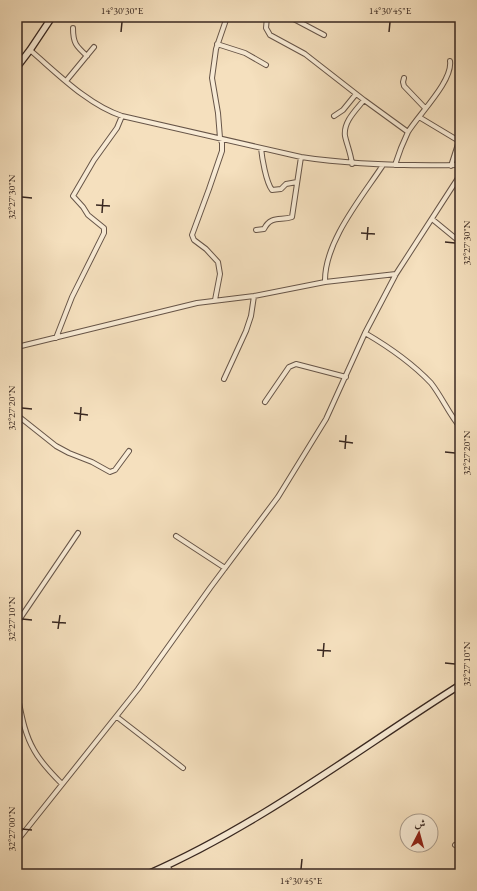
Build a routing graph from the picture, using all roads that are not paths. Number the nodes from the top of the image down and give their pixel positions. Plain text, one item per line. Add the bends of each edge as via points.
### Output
1 (52, 17) edge
2 (227, 17) edge
3 (267, 17) edge
4 (290, 17) edge
5 (73, 28) dead end
6 (324, 35) dead end
7 (218, 44) junction
8 (94, 48) dead end
9 (30, 50) junction
10 (87, 56) junction
11 (450, 62) dead end
12 (266, 65) dead end
13 (17, 67) edge
14 (404, 78) dead end
15 (66, 81) junction
16 (356, 94) junction
17 (364, 100) junction
18 (425, 108) junction
19 (122, 116) junction
20 (334, 116) dead end
21 (419, 117) junction
22 (408, 132) junction
23 (220, 138) junction
24 (261, 148) junction
25 (301, 157) junction
26 (352, 164) junction
27 (384, 165) junction
28 (395, 166) junction
29 (451, 166) junction
30 (460, 166) edge
31 (460, 175) edge
32 (297, 182) junction
33 (432, 219) junction
34 (256, 230) dead end
35 (460, 242) edge
36 (396, 274) junction
37 (325, 282) junction
38 (254, 296) junction
39 (216, 300) junction
40 (365, 333) junction
41 (56, 338) junction
42 (17, 347) edge
43 (346, 377) junction
44 (224, 379) dead end
45 (265, 402) dead end
46 (17, 415) edge
47 (460, 427) edge
48 (128, 451) dead end
49 (78, 532) dead end
50 (176, 536) dead end
51 (225, 568) junction
52 (17, 623) edge
53 (460, 686) edge
54 (17, 693) edge
55 (117, 717) junction
56 (183, 768) dead end
57 (62, 784) junction
58 (17, 842) edge
59 (455, 845) dead end
60 (460, 848) edge
61 (167, 866) junction
62 (148, 874) edge
63 (173, 874) edge

1 - 9 street
2 - 7 street
3 - 16 street via 266,28 270,34 305,54
4 - 6 street
5 - 10 street via 75,44
7 - 12 street via 245,53
7 - 23 street via 212,78
8 - 10 street
9 - 13 street
9 - 15 street
10 - 15 street
11 - 18 street via 447,79
14 - 18 street via 404,86
15 - 19 street via 101,107
16 - 17 street
16 - 20 street via 343,110
17 - 22 street
17 - 26 street via 345,128
18 - 21 street
19 - 23 street
19 - 41 street via 117,128 73,196 88,215 104,228 104,233 72,297
21 - 22 street
21 - 29 street via 459,141
22 - 28 street
23 - 24 street
23 - 39 street via 222,151 192,235 194,240 218,262 220,274
24 - 25 street
24 - 32 street via 262,163 272,190
25 - 26 street
25 - 32 street
26 - 27 street
27 - 28 street
27 - 37 street via 338,234 327,263
28 - 29 street
29 - 30 street
31 - 33 street
32 - 34 street via 292,217 271,220 264,229
33 - 35 street
33 - 36 street
36 - 37 street
36 - 40 street
37 - 38 street
38 - 39 street
38 - 44 street via 248,327
39 - 41 street
40 - 43 street
40 - 47 street via 407,361 431,384
41 - 42 street
43 - 45 street via 293,364
43 - 51 street via 326,419 278,497
46 - 48 street via 56,446 110,472 115,470
49 - 52 street
50 - 51 street
51 - 55 street
53 - 61 street via 260,815
54 - 57 street via 30,743
55 - 56 street
55 - 57 street
57 - 58 street
59 - 60 street
61 - 62 street
61 - 63 street

